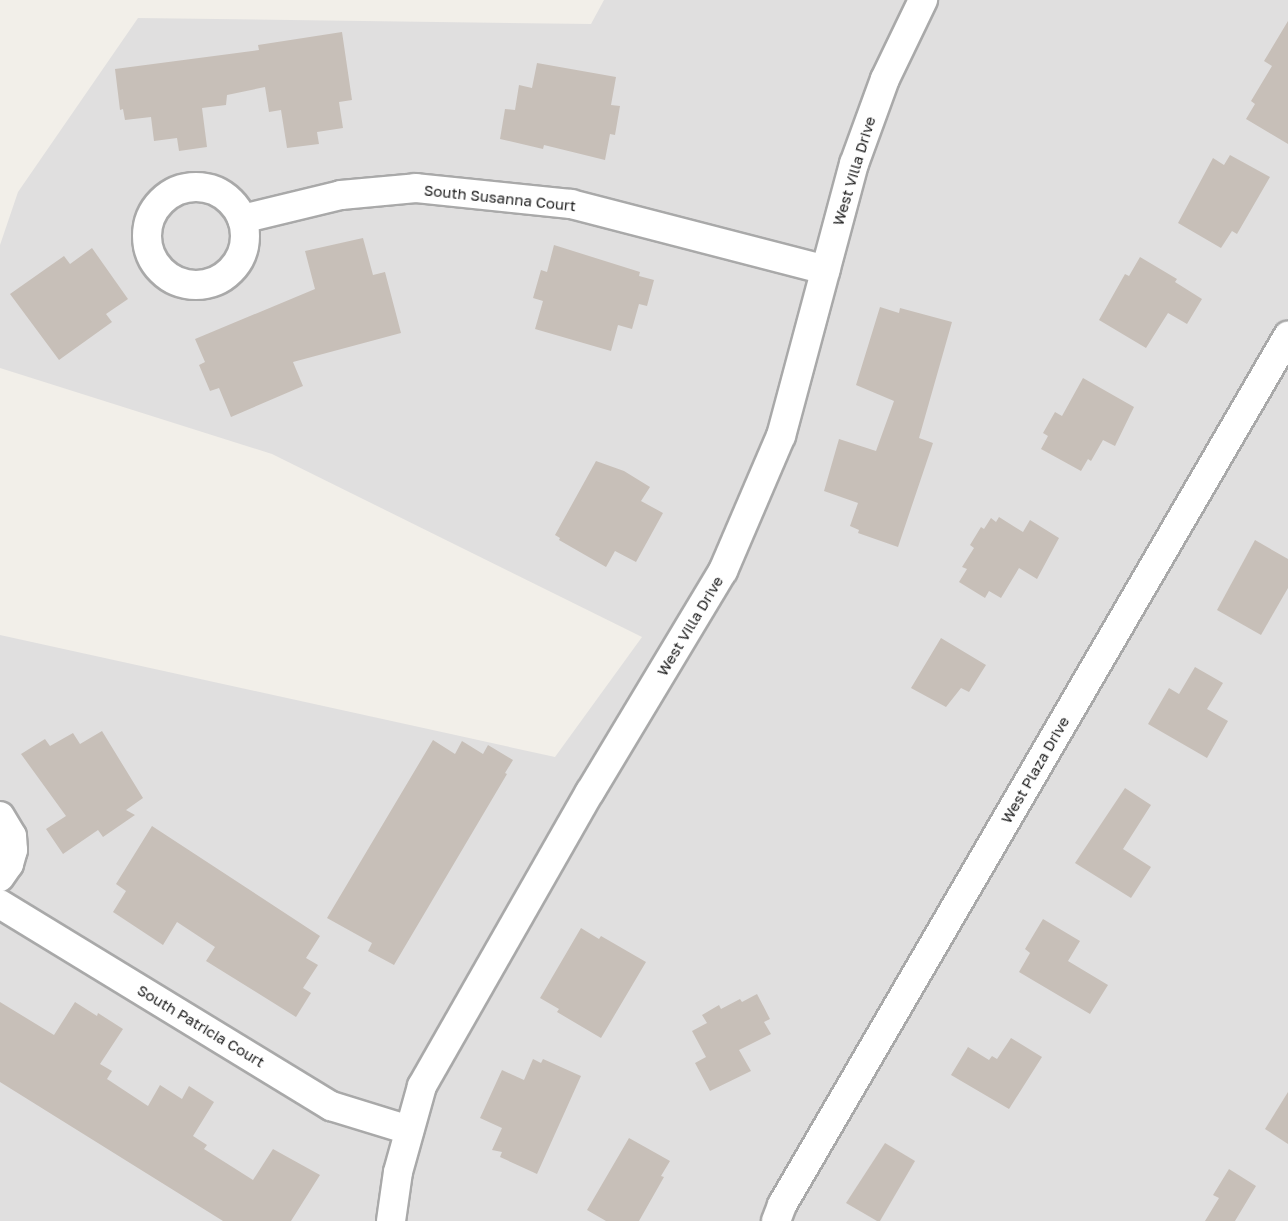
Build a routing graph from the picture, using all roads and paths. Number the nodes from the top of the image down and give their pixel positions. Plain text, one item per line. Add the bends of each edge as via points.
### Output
1 (923, 0) edge
2 (242, 219) dead end
3 (825, 270) junction
4 (1288, 336) edge
5 (0, 816) edge
6 (0, 877) edge
7 (0, 904) edge
8 (410, 1130) junction
9 (779, 1213) edge
10 (391, 1221) edge

1 - 3 street, West Villa Drive via 885,78 865,132
2 - 3 street, South Susanna Court via 341,195 416,188 571,204
3 - 8 street, West Villa Drive via 781,436 723,571 590,792 422,1086
4 - 9 street, West Plaza Drive
5 - 6 street via 12,836 13,850
7 - 8 street, South Patricia Court via 331,1106
8 - 10 street, West Villa Drive via 398,1172

